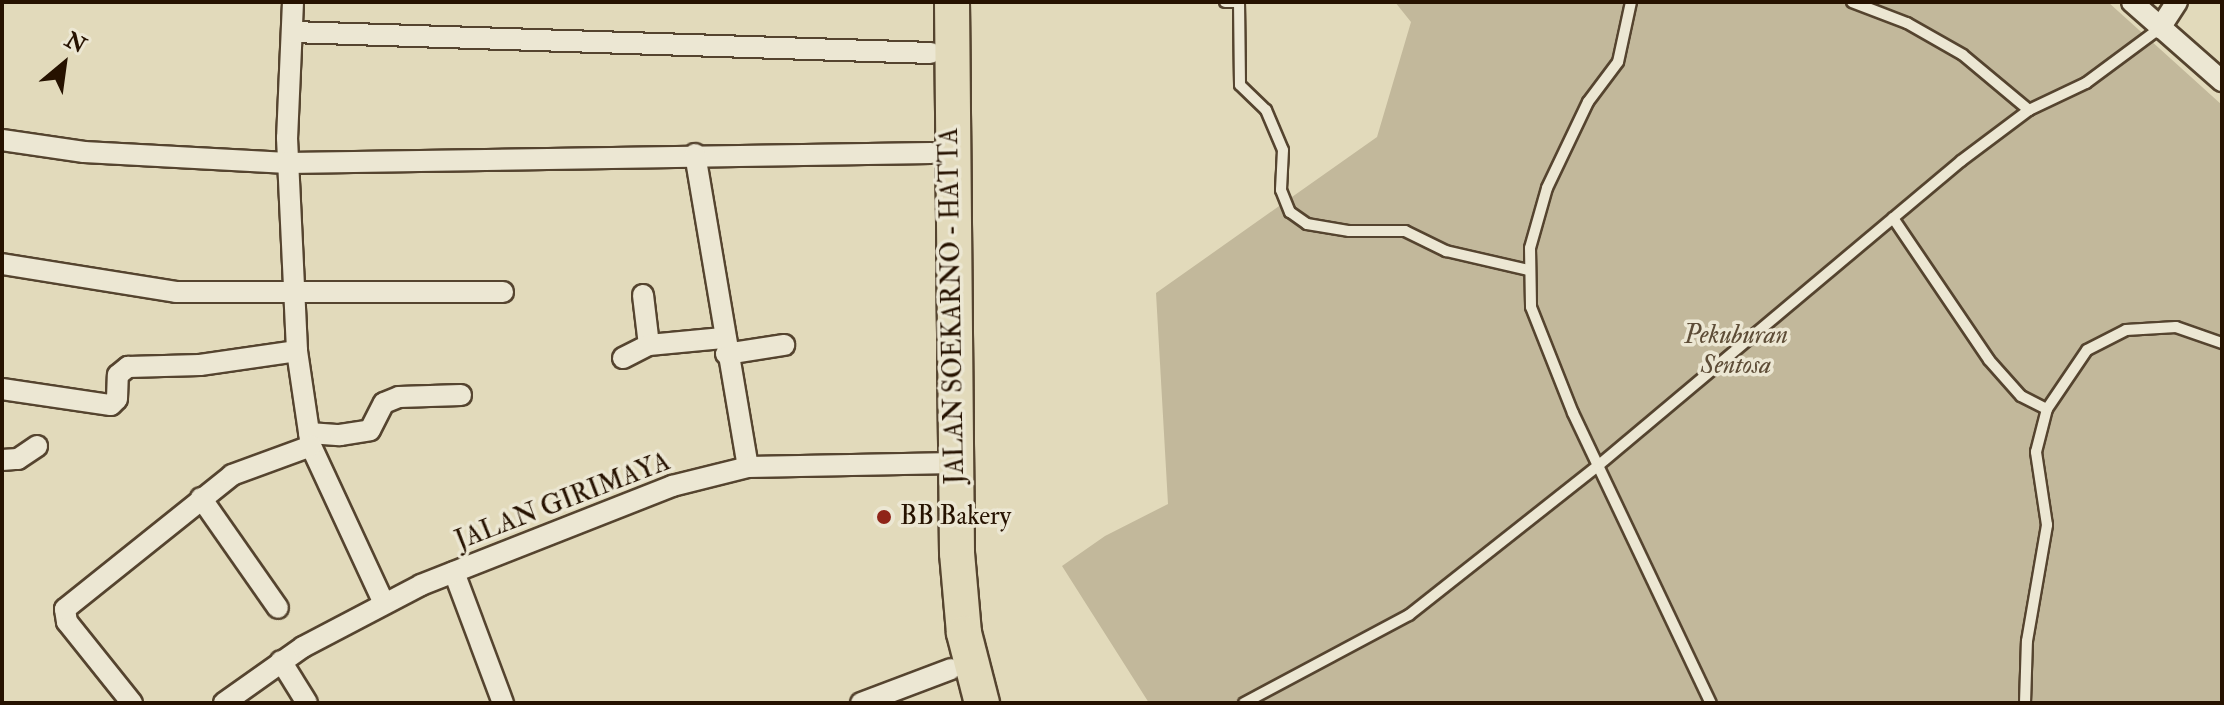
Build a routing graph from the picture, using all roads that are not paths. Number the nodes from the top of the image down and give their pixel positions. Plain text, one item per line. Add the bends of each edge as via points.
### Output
1 (293, 2) edge
2 (932, 2) edge
3 (952, 2) edge
4 (1225, 2) edge
5 (1239, 2) edge
6 (1631, 2) edge
7 (1852, 2) edge
8 (2132, 2) edge
9 (2177, 2) edge
10 (2160, 28) junction
11 (292, 32) junction
12 (931, 53) junction
13 (2222, 81) edge
14 (2029, 110) junction
15 (2, 140) edge
16 (931, 153) junction
17 (695, 154) junction
18 (288, 163) junction
19 (1893, 218) junction
20 (2, 264) edge
21 (1528, 270) junction
22 (503, 292) dead end
23 (290, 294) junction
24 (643, 295) dead end
25 (2222, 343) edge
26 (649, 345) junction
27 (784, 345) dead end
28 (724, 346) junction
29 (297, 351) junction
30 (623, 358) dead end
31 (2, 389) edge
32 (461, 395) dead end
33 (2047, 409) junction
34 (310, 439) junction
35 (37, 446) dead end
36 (2, 460) edge
37 (944, 462) junction
38 (1600, 464) junction
39 (748, 467) junction
40 (201, 498) junction
41 (454, 572) junction
42 (384, 603) junction
43 (278, 608) dead end
44 (281, 661) junction
45 (951, 669) junction
46 (132, 703) edge
47 (224, 703) edge
48 (307, 703) edge
49 (503, 703) edge
50 (861, 703) edge
51 (960, 703) edge
52 (982, 703) edge
53 (1244, 703) edge
54 (1711, 703) edge
55 (2025, 703) edge

1 - 11 street
2 - 12 highway, JALAN SOEKARNO - HATTA
3 - 37 highway, JALAN SOEKARNO - HATTA
4 - 5 lane
5 - 21 lane via 1240,85 1266,110 1283,150 1281,190 1290,212 1307,224 1335,229 1405,231 1446,251
6 - 21 lane via 1618,62 1588,102 1547,188
7 - 14 lane via 1907,23 1963,55
8 - 10 street
9 - 10 street
10 - 13 street
10 - 14 lane via 2086,83
11 - 12 street
11 - 18 street
12 - 16 highway, JALAN SOEKARNO - HATTA
14 - 19 lane
15 - 18 street via 106,154
16 - 17 street
16 - 37 highway, JALAN SOEKARNO - HATTA
17 - 18 street
17 - 28 street
18 - 23 street
19 - 33 lane via 1989,360 2021,396
19 - 38 lane
20 - 23 street via 139,289
21 - 38 lane via 1531,307
22 - 23 street
23 - 29 street
24 - 26 street
25 - 33 lane via 2176,327 2126,330 2087,350
26 - 28 street
26 - 30 street
27 - 28 street
28 - 39 street
29 - 31 street via 200,365 128,367 118,375 117,399 111,405
29 - 34 street
32 - 34 street via 399,397 384,403 370,430
33 - 55 lane via 2036,452 2047,525 2027,641
34 - 40 street via 232,475
34 - 42 street
35 - 36 street via 18,459
37 - 39 street, JALAN GIRIMAYA
37 - 45 highway, JALAN SOEKARNO - HATTA via 938,588
37 - 52 highway, JALAN SOEKARNO - HATTA via 959,601
38 - 53 lane via 1409,615
38 - 54 lane
39 - 41 street, JALAN GIRIMAYA via 594,513
40 - 43 street
40 - 46 street via 64,612
41 - 42 street, JALAN GIRIMAYA
41 - 49 street
42 - 44 street, JALAN GIRIMAYA
44 - 47 street, JALAN GIRIMAYA
44 - 48 street
45 - 50 street
45 - 51 highway, JALAN SOEKARNO - HATTA

